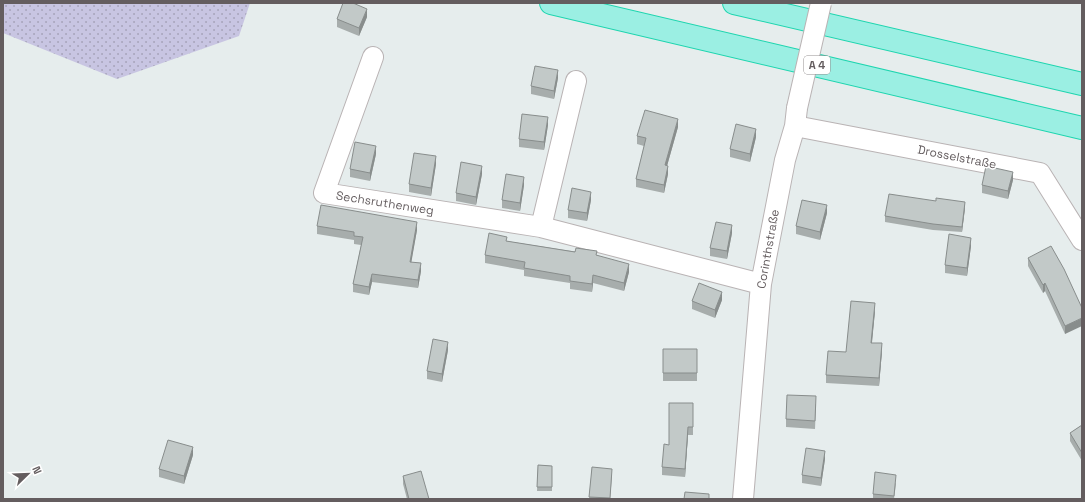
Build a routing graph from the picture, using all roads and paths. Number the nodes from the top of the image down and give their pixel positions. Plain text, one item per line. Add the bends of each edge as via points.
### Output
1 (551, 3) edge
2 (734, 3) edge
3 (822, 3) edge
4 (373, 57) dead end
5 (576, 81) dead end
6 (1082, 84) edge
7 (796, 117) junction
8 (1082, 128) edge
9 (541, 227) junction
10 (1082, 240) edge
11 (761, 284) junction
12 (743, 499) edge

1 - 8 highway, A 4
2 - 6 highway
3 - 7 street, Corinthstraße, bridge
4 - 9 street, Sechsruthenweg via 324,193
5 - 9 street
7 - 10 street, Drosselstraße via 1040,173
7 - 11 street, Corinthstraße
9 - 11 street, Sechsruthenweg
11 - 12 street, Corinthstraße

